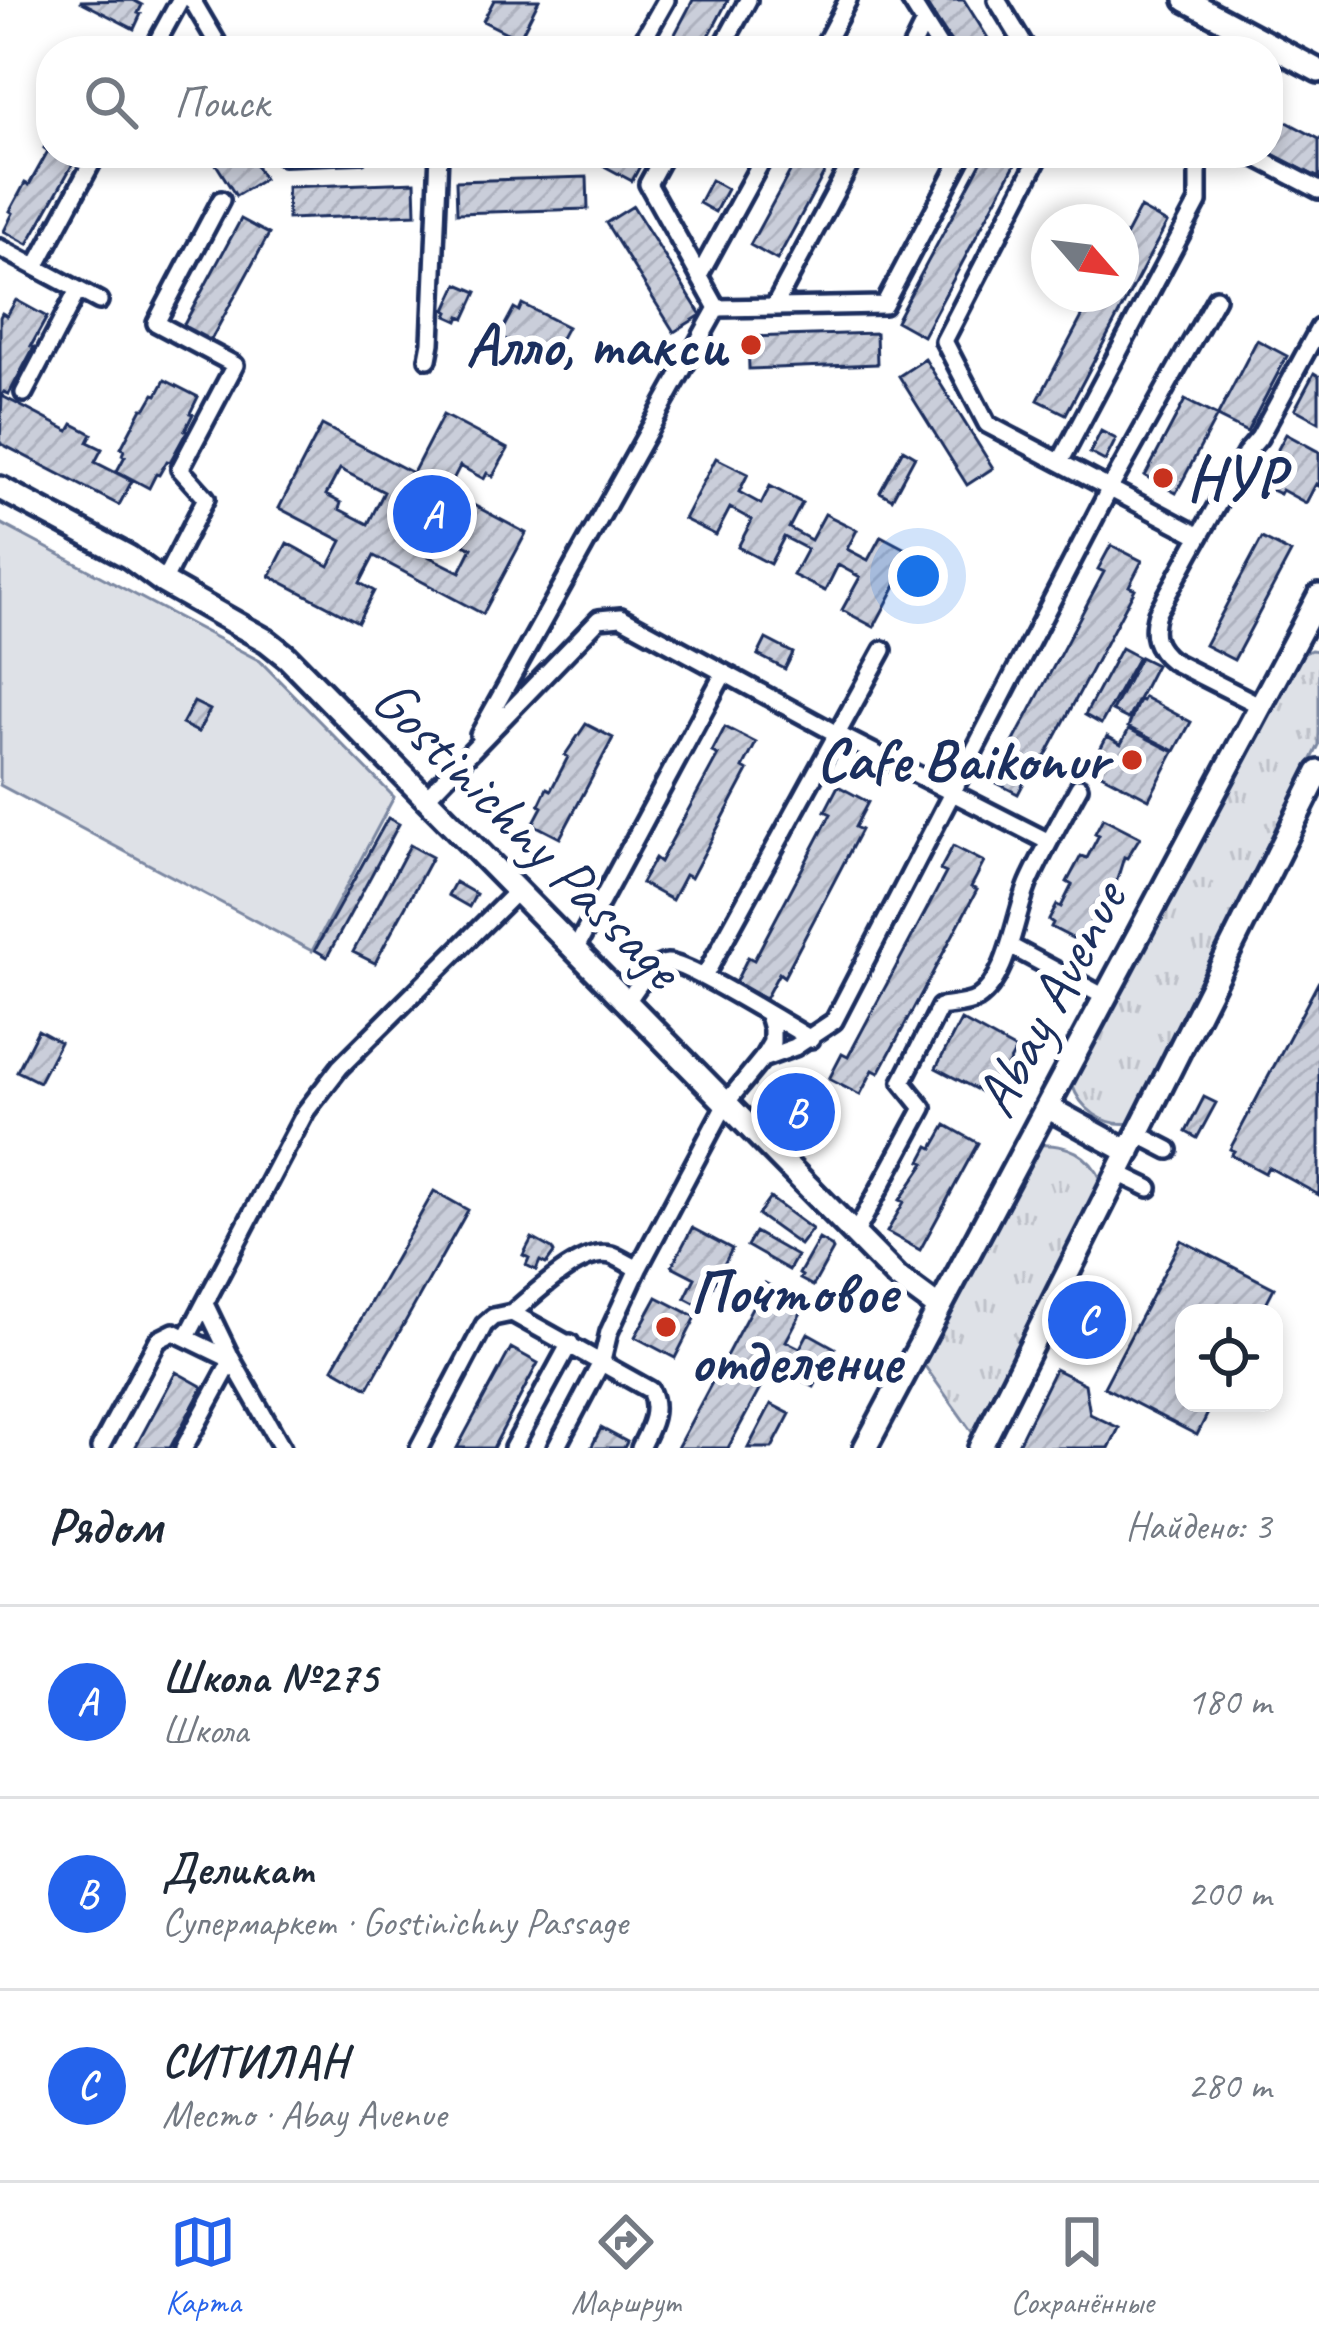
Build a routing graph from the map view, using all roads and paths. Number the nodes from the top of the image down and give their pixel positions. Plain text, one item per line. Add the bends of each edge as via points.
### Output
1 (180, 0) edge
2 (192, 0) edge
3 (665, 0) edge
4 (748, 0) edge
5 (848, 0) edge
6 (910, 0) edge
7 (997, 0) edge
8 (1186, 0) edge
9 (923, 25) junction
10 (1233, 25) junction
11 (160, 36) edge
12 (213, 36) edge
13 (646, 36) edge
14 (728, 36) edge
15 (828, 36) edge
16 (918, 36) edge
17 (931, 36) edge
18 (1019, 36) edge
19 (1227, 36) edge
20 (1254, 36) edge
21 (1283, 52) edge
22 (1319, 71) edge
23 (90, 168) edge
24 (438, 168) edge
25 (657, 168) edge
26 (758, 168) edge
27 (848, 168) edge
28 (956, 168) edge
29 (1033, 168) edge
30 (1198, 168) edge
31 (1277, 168) edge
32 (1319, 190) edge
33 (221, 200) dead end
34 (0, 248) edge
35 (36, 267) junction
36 (699, 276) junction
37 (78, 290) junction
38 (1216, 298) dead end
39 (99, 301) dead end
40 (774, 307) junction
41 (716, 308) junction
42 (1319, 328) edge
43 (428, 358) dead end
44 (24, 393) dead end
45 (1060, 462) junction
46 (0, 488) edge
47 (1110, 488) junction
48 (1200, 536) junction
49 (163, 582) junction
50 (1319, 596) edge
51 (1313, 622) edge
52 (883, 650) dead end
53 (724, 673) junction
54 (1261, 706) junction
55 (836, 734) junction
56 (472, 749) junction
57 (1319, 772) edge
58 (1078, 788) dead end
59 (952, 793) junction
60 (426, 798) junction
61 (1049, 842) junction
62 (518, 891) junction
63 (1010, 946) junction
64 (575, 950) junction
65 (704, 977) junction
66 (1105, 997) junction
67 (627, 1002) junction
68 (768, 1015) junction
69 (811, 1039) junction
70 (762, 1059) junction
71 (727, 1103) junction
72 (1047, 1107) junction
73 (1169, 1150) dead end
74 (1128, 1153) junction
75 (1148, 1189) dead end
76 (855, 1234) junction
77 (638, 1269) junction
78 (205, 1304) junction
79 (939, 1308) junction
80 (512, 1312) junction
81 (187, 1337) junction
82 (570, 1343) junction
83 (232, 1360) junction
84 (602, 1361) junction
85 (100, 1448) edge
86 (184, 1448) edge
87 (282, 1448) edge
88 (419, 1448) edge
89 (514, 1448) edge
90 (556, 1448) edge
91 (640, 1448) edge
92 (865, 1448) edge
93 (980, 1448) edge

1 - 11 street
2 - 12 street
3 - 13 street
4 - 14 street
5 - 15 street
6 - 9 street
7 - 18 street
8 - 10 main road
9 - 16 street
9 - 17 street
10 - 19 street
10 - 20 main road
21 - 22 main road
23 - 35 street
24 - 43 street
25 - 36 street via 649,184
26 - 36 street
27 - 40 street
28 - 40 street via 884,305
29 - 45 street via 944,341 987,424
30 - 45 street via 1198,202
31 - 32 street
33 - 49 street via 156,323 235,365 180,469 206,498
34 - 35 street
35 - 37 street
36 - 41 street
37 - 39 street
37 - 44 street
38 - 47 street
40 - 41 street
41 - 56 street
42 - 48 street
45 - 47 street
46 - 49 main road, Gostinichny Passage
47 - 48 street
47 - 59 street
48 - 54 street via 1156,613 1155,643 1172,661
49 - 60 main road, Gostinichny Passage via 287,657
50 - 51 main road, Abay Avenue
51 - 54 main road, Abay Avenue
52 - 55 street
53 - 55 street
53 - 56 street via 621,617 598,619
53 - 64 street
54 - 66 main road, Abay Avenue
55 - 59 street
55 - 65 street
56 - 60 street
57 - 74 main road
58 - 61 street
59 - 61 street
59 - 69 street via 833,1021
60 - 62 main road, Gostinichny Passage
61 - 63 street
62 - 64 main road, Gostinichny Passage
62 - 78 street via 321,1090
63 - 66 street
63 - 76 street via 976,1000 940,1007 902,1082 923,1108
64 - 67 main road, Gostinichny Passage
65 - 67 street via 661,964
65 - 68 street
66 - 72 main road, Abay Avenue
67 - 71 main road, Gostinichny Passage
68 - 69 street
68 - 70 street via 772,1042
69 - 70 street
70 - 71 street
71 - 76 main road, Gostinichny Passage
71 - 77 street
72 - 74 main road
72 - 79 main road, Abay Avenue
73 - 74 street
74 - 75 street
74 - 93 main road
76 - 79 main road, Gostinichny Passage
77 - 80 street via 590,1255
77 - 84 street
78 - 81 street
78 - 83 street
79 - 92 main road, Abay Avenue
80 - 82 street
80 - 88 street via 484,1325
81 - 83 street
81 - 85 street via 158,1340
82 - 84 street
82 - 89 street
83 - 86 street
83 - 87 street
84 - 90 street
84 - 91 street via 656,1402

